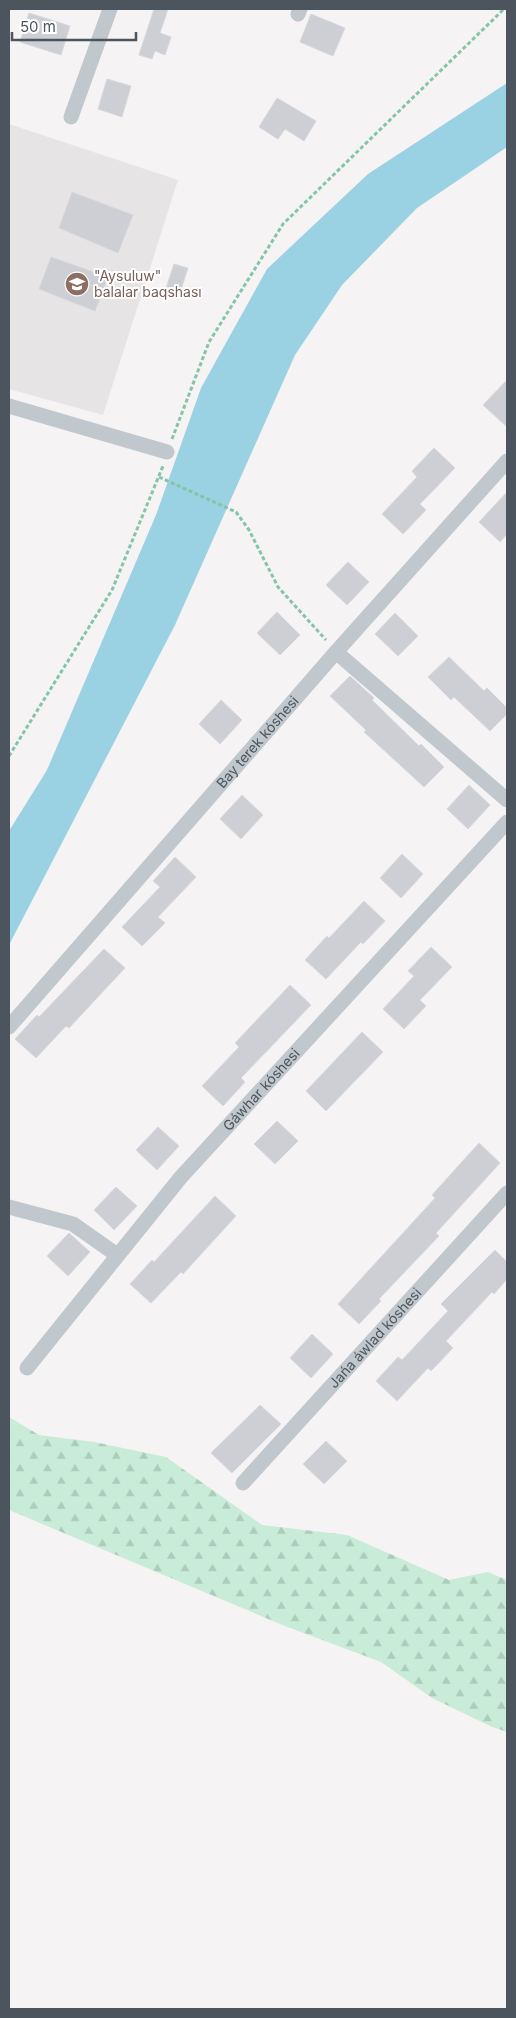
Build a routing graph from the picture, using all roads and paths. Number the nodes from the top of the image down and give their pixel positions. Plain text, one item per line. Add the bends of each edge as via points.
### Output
1 (110, 9) edge
2 (504, 9) edge
3 (71, 117) dead end
4 (9, 406) edge
5 (167, 452) junction
6 (507, 461) edge
7 (159, 478) junction
8 (336, 652) junction
9 (9, 756) edge
10 (507, 800) edge
11 (507, 822) edge
12 (9, 1027) edge
13 (507, 1193) edge
14 (9, 1207) edge
15 (118, 1255) junction
16 (27, 1368) dead end
17 (243, 1483) dead end

1 - 3 street
2 - 5 path via 283,224 208,342
4 - 5 street
5 - 7 path
6 - 8 street, Bay terek kóshesi
7 - 8 path via 236,512 249,530 278,587
7 - 9 path via 112,590
8 - 10 street
8 - 12 street, Bay terek kóshesi
11 - 15 street, Gáwhar kóshesi via 181,1177
13 - 17 street, Jańa áwlad kóshesi
14 - 15 street via 73,1224
15 - 16 street, Gáwhar kóshesi

